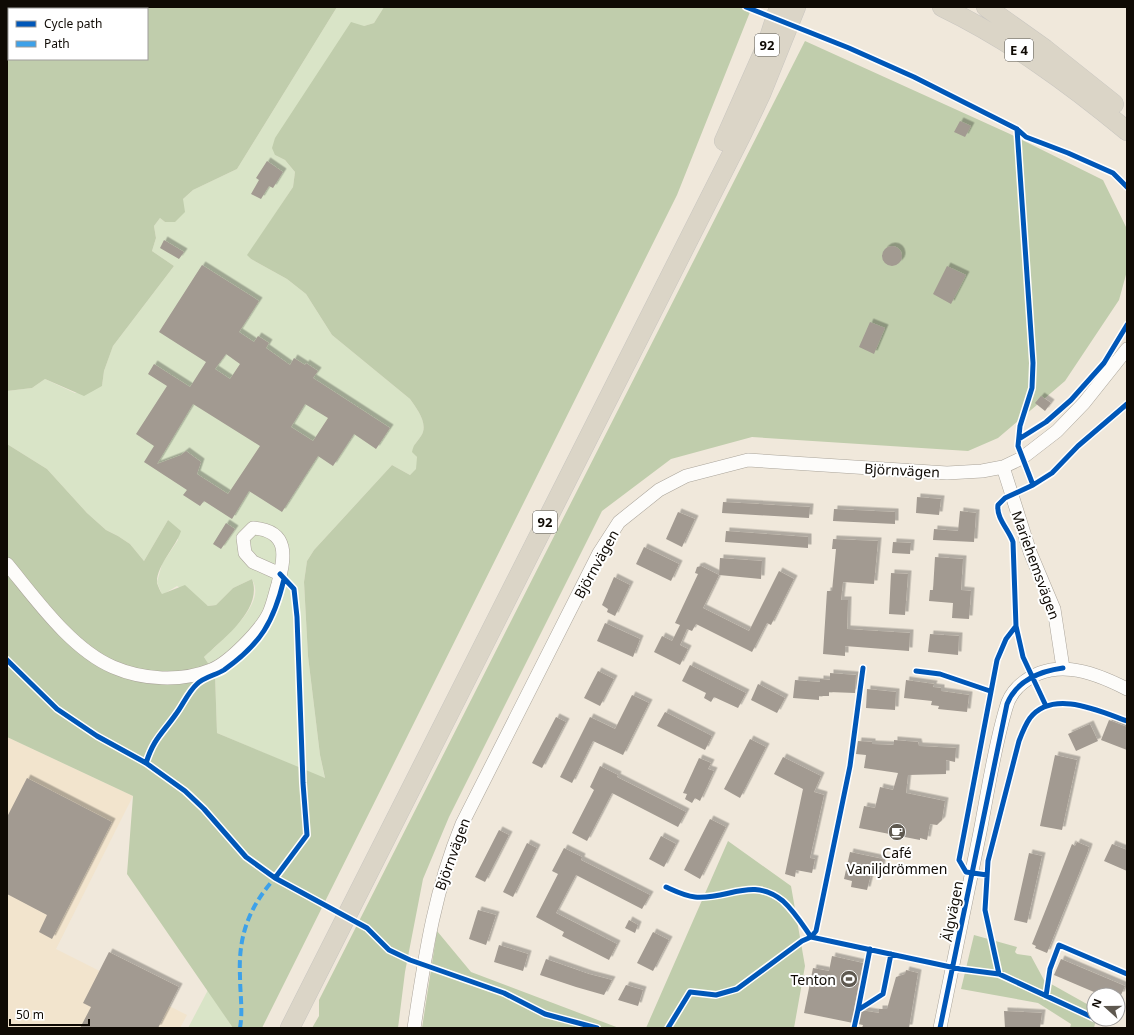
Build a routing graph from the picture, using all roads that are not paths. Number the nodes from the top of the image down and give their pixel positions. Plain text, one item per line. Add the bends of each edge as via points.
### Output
1 (779, 7) edge
2 (796, 7) edge
3 (942, 7) edge
4 (986, 7) edge
5 (1127, 114) edge
6 (1127, 131) edge
7 (1127, 349) edge
8 (1003, 467) junction
9 (7, 564) edge
10 (280, 574) dead end
11 (1063, 668) junction
12 (1127, 689) edge
13 (276, 1028) edge
14 (290, 1028) edge
15 (414, 1028) edge
16 (940, 1028) edge

1 - 13 highway, 92 via 767,44 715,161
2 - 14 highway, 92 via 741,136
3 - 6 highway, E 4 via 993,34 1057,75
4 - 5 highway, E 4 via 1045,49
7 - 8 street, Björnvägen via 1084,403 1057,431 1022,458
8 - 11 street, Mariehemsvägen via 1030,552 1054,609
8 - 15 street, Björnvägen via 982,471 947,472 748,460 686,476 660,490 619,522 599,553 462,824 449,855 431,922
9 - 10 street via 71,638 93,655 113,667 162,678 213,670 240,650 269,614
11 - 12 street via 1086,672
11 - 16 street, Älgvägen via 1029,678 1015,690 1006,708

